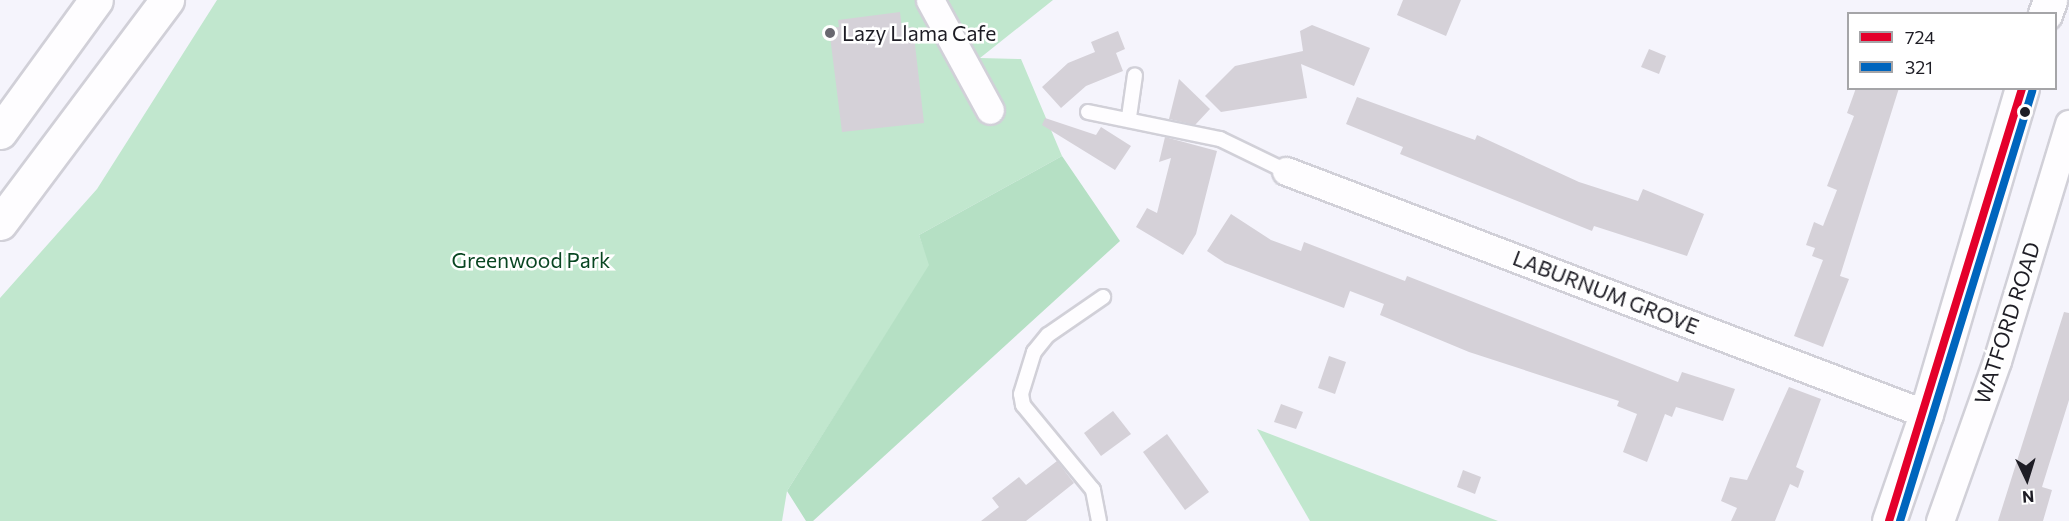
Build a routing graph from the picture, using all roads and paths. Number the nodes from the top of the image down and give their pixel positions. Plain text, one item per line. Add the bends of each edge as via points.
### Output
1 (96, 0) edge
2 (167, 0) edge
3 (930, 0) edge
4 (1136, 75) dead end
5 (2021, 90) edge
6 (990, 110) dead end
7 (1088, 111) dead end
8 (1130, 117) junction
9 (2069, 124) edge
10 (0, 132) edge
11 (1286, 171) joint
12 (0, 223) edge
13 (1103, 297) dead end
14 (1926, 414) junction
15 (1099, 521) edge
16 (1888, 521) edge
17 (1940, 521) edge

1 - 10 main road
2 - 12 main road
3 - 6 street
4 - 8 lane
5 - 14 main road
7 - 8 lane
8 - 11 lane via 1151,127 1220,139
9 - 17 street, WATFORD ROAD via 1997,361
11 - 14 street, LABURNUM GROVE
13 - 15 lane via 1048,335 1034,352 1021,394 1023,405 1093,490
14 - 16 main road

